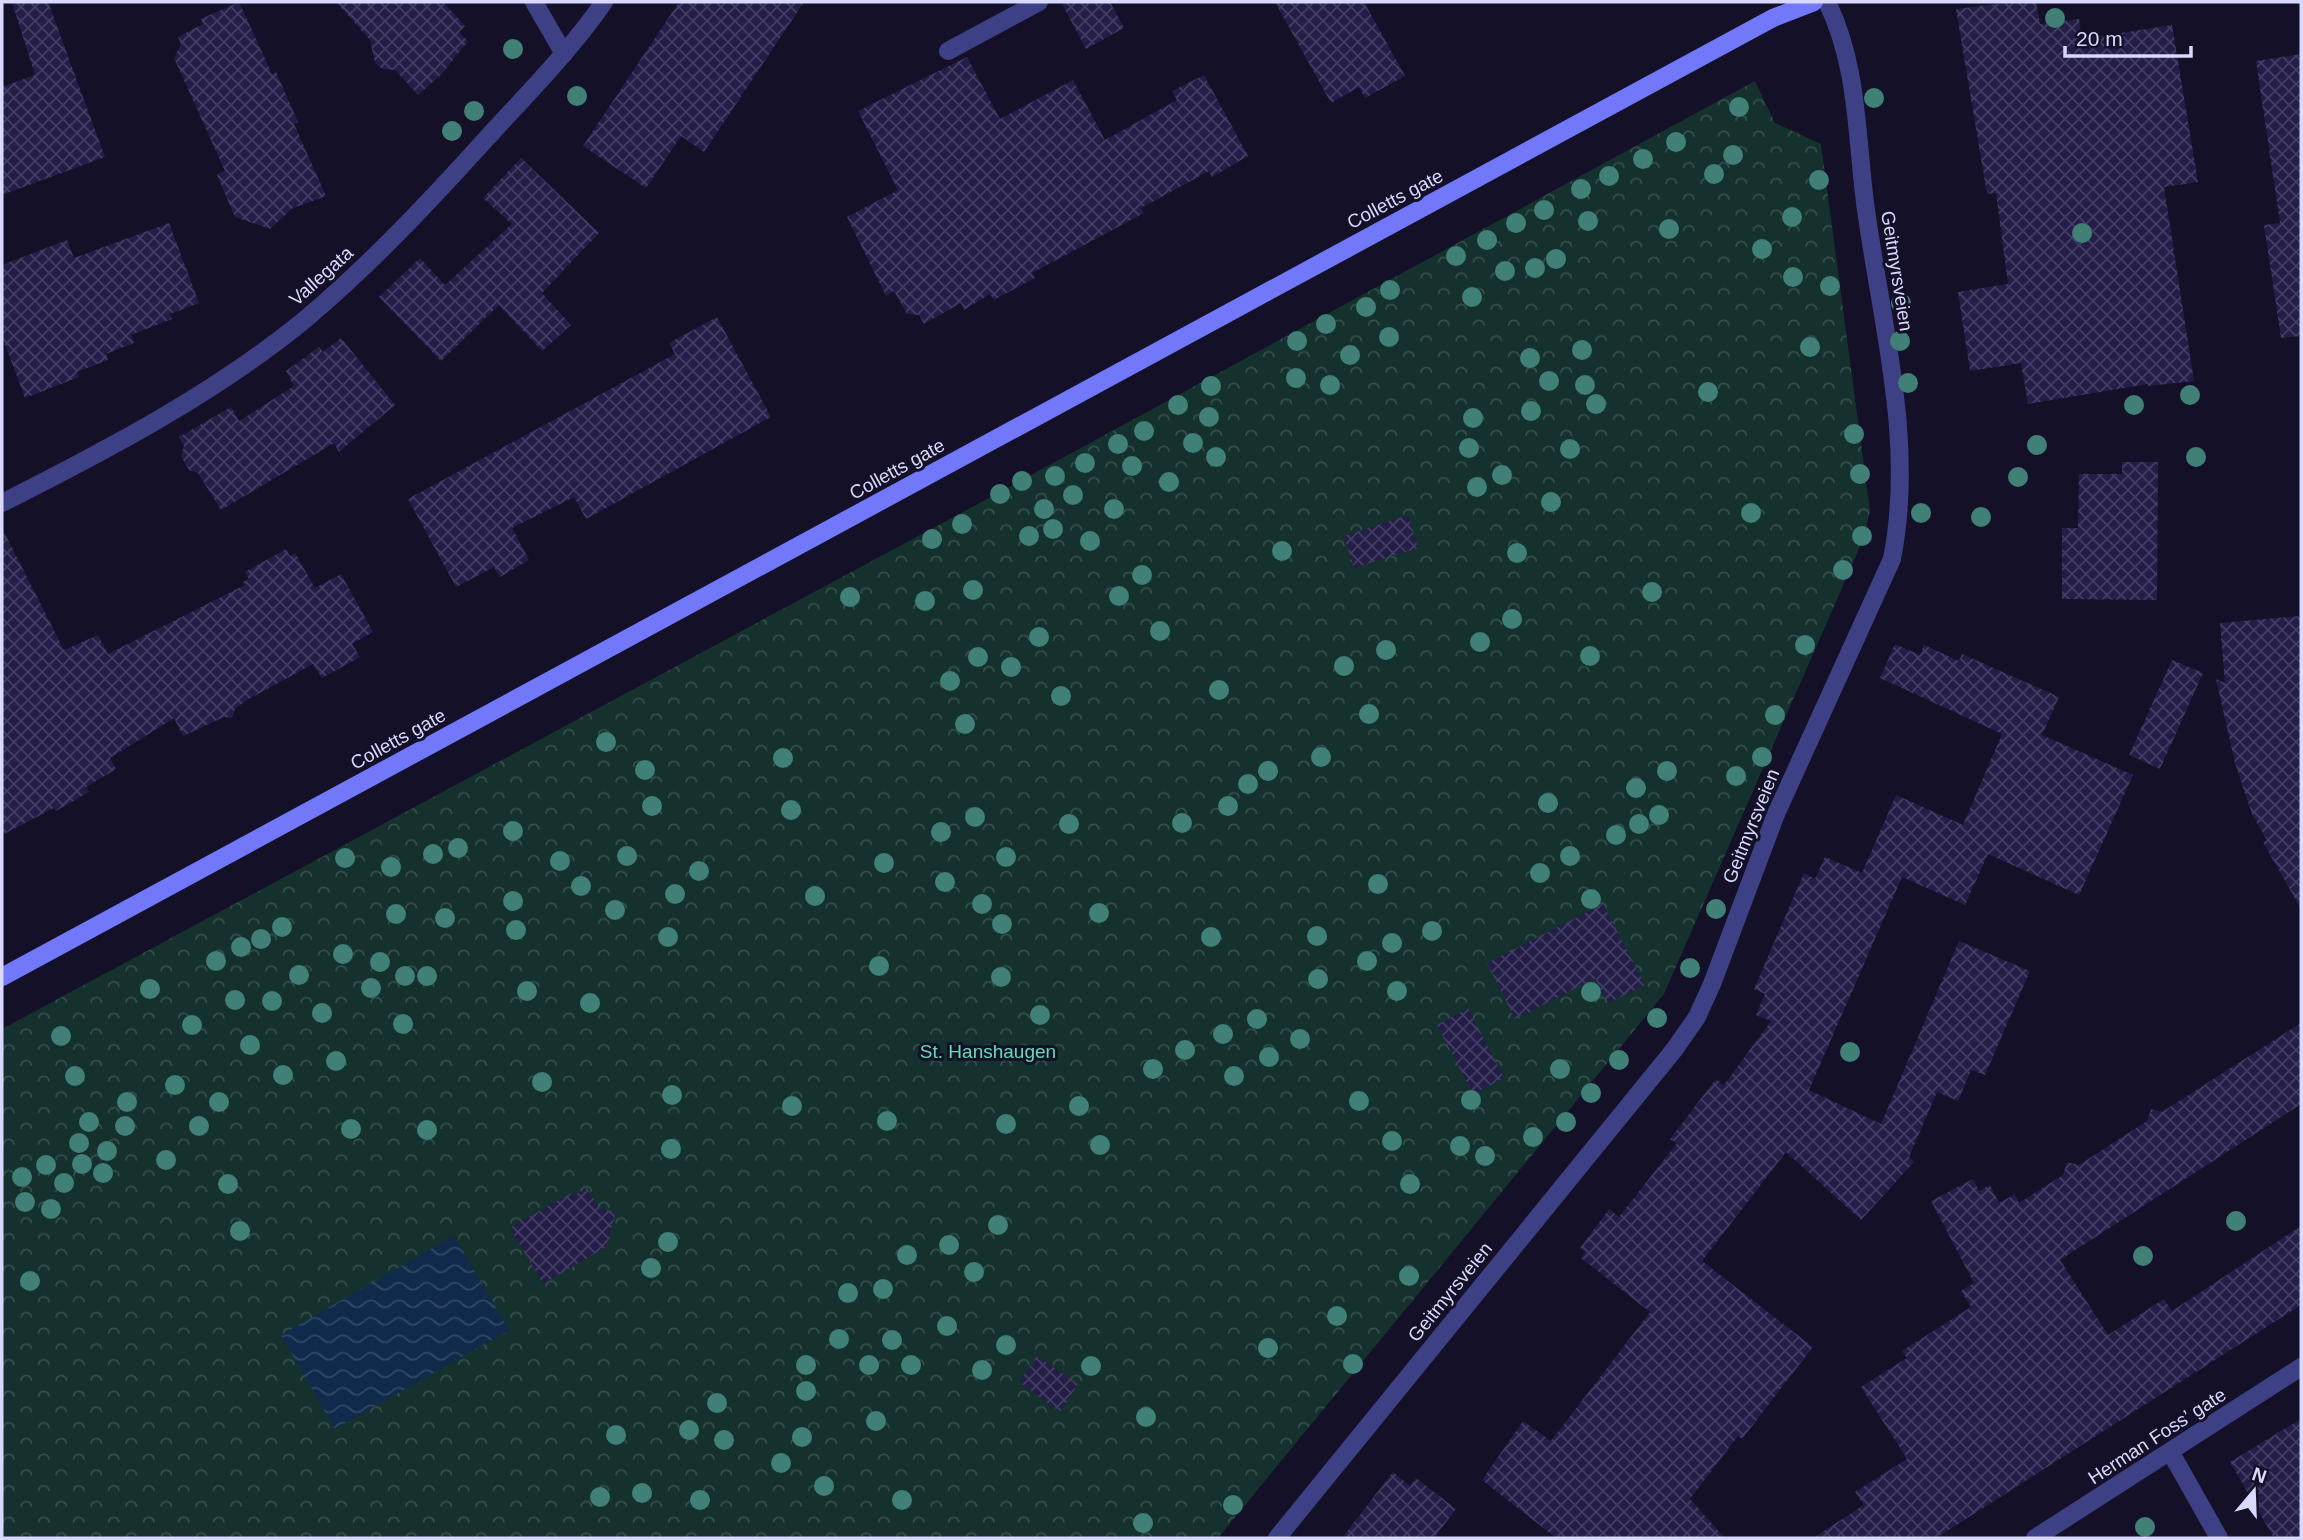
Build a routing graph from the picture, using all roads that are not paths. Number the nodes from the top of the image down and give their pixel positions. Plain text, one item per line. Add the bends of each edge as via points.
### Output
1 (534, 2) edge
2 (604, 2) edge
3 (1039, 2) edge
4 (1814, 2) edge
5 (1827, 2) edge
6 (948, 51) dead end
7 (564, 54) junction
8 (2, 502) edge
9 (2, 977) edge
10 (2301, 1367) edge
11 (2171, 1453) junction
12 (1277, 1538) edge
13 (2035, 1538) edge
14 (2219, 1538) edge

1 - 7 street
2 - 7 street, Vallegata
3 - 6 street
4 - 9 main road, Colletts gate via 1773,18
5 - 12 street, Geitmyrsveien via 1849,58 1900,435 1900,519 1892,559 1776,814 1697,1017
7 - 8 street, Vallegata via 379,253 300,323 195,396 90,459
10 - 11 street, Herman Foss’ gate
11 - 13 street, Herman Foss’ gate
11 - 14 street

